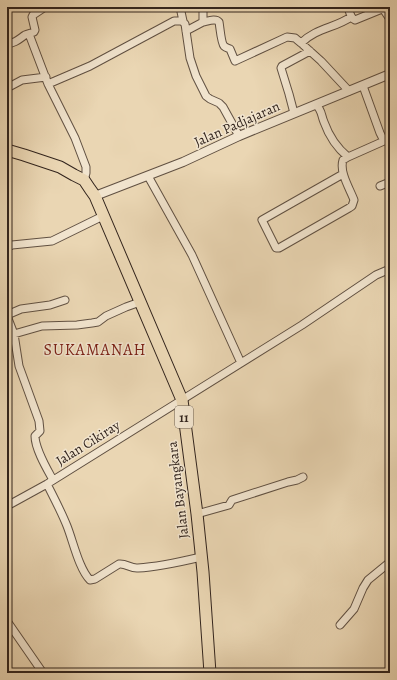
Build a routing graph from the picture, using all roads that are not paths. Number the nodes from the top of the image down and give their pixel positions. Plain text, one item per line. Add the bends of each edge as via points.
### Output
1 (45, 7) edge
2 (180, 7) edge
3 (203, 7) edge
4 (348, 7) edge
5 (351, 17) junction
6 (390, 18) edge
7 (183, 21) junction
8 (203, 22) junction
9 (186, 31) junction
10 (29, 34) junction
11 (301, 43) junction
12 (7, 44) edge
13 (310, 51) junction
14 (390, 74) edge
15 (47, 81) junction
16 (363, 86) junction
17 (7, 88) edge
18 (349, 91) junction
19 (316, 104) junction
20 (294, 113) junction
21 (239, 136) junction
22 (387, 140) edge
23 (7, 150) edge
24 (348, 157) junction
25 (343, 174) junction
26 (148, 176) junction
27 (84, 180) junction
28 (390, 182) edge
29 (380, 186) dead end
30 (95, 196) junction
31 (103, 216) junction
32 (7, 248) edge
33 (390, 269) edge
34 (65, 300) dead end
35 (140, 302) junction
36 (7, 316) edge
37 (14, 334) junction
38 (241, 363) junction
39 (182, 400) junction
40 (303, 477) dead end
41 (50, 482) junction
42 (7, 506) edge
43 (197, 514) junction
44 (201, 557) junction
45 (390, 562) edge
46 (7, 620) edge
47 (340, 625) dead end
48 (43, 673) edge
49 (210, 673) edge

1 - 10 street via 33,15 35,30
2 - 7 street
3 - 8 street
4 - 5 street
5 - 6 street via 355,20 382,9
5 - 11 street via 318,31
7 - 9 street
7 - 15 street via 174,21 76,73
8 - 9 street
8 - 11 street via 218,20 222,44 230,49 235,61 287,37 295,38
9 - 21 street via 190,58 204,92 223,107
10 - 12 street
10 - 15 street
11 - 13 street
13 - 18 street
13 - 20 street via 281,68
14 - 16 street, Jalan Padjajaran
15 - 17 street via 22,80
15 - 27 street via 86,167
16 - 18 street, Jalan Padjajaran
16 - 22 street via 380,133
18 - 19 street, Jalan Padjajaran
19 - 20 street, Jalan Padjajaran
19 - 24 street via 334,143
20 - 21 street, Jalan Padjajaran
21 - 26 street, Jalan Padjajaran
22 - 24 street
23 - 27 highway, 11 via 60,167
24 - 25 street via 342,163
25 - 25 street via 354,200 352,206 276,248 262,220
26 - 30 street, Jalan Padjajaran
26 - 38 street via 192,255
27 - 30 highway, Jalan Bayangkara / 11
28 - 29 street
30 - 31 highway, Jalan Bayangkara / 11
31 - 32 street via 52,241 12,245
31 - 35 highway, Jalan Bayangkara / 11
33 - 38 street via 376,275 308,322
34 - 36 street via 21,309
35 - 37 street via 98,322 42,326
35 - 39 highway, Jalan Bayangkara / 11
36 - 37 street
37 - 41 street via 18,366 39,421 40,431 35,436 35,441
38 - 39 street
39 - 41 street, Jalan Cikiray
39 - 43 highway, Jalan Bayangkara / 11
40 - 43 street via 232,500 230,505
41 - 42 street, Jalan Cikiray
41 - 44 street via 77,554 90,580 119,564 136,568 166,566
43 - 44 highway, Jalan Bayangkara / 11
44 - 49 highway, Jalan Bayangkara / 11
45 - 47 street via 368,580 354,609
46 - 48 street

